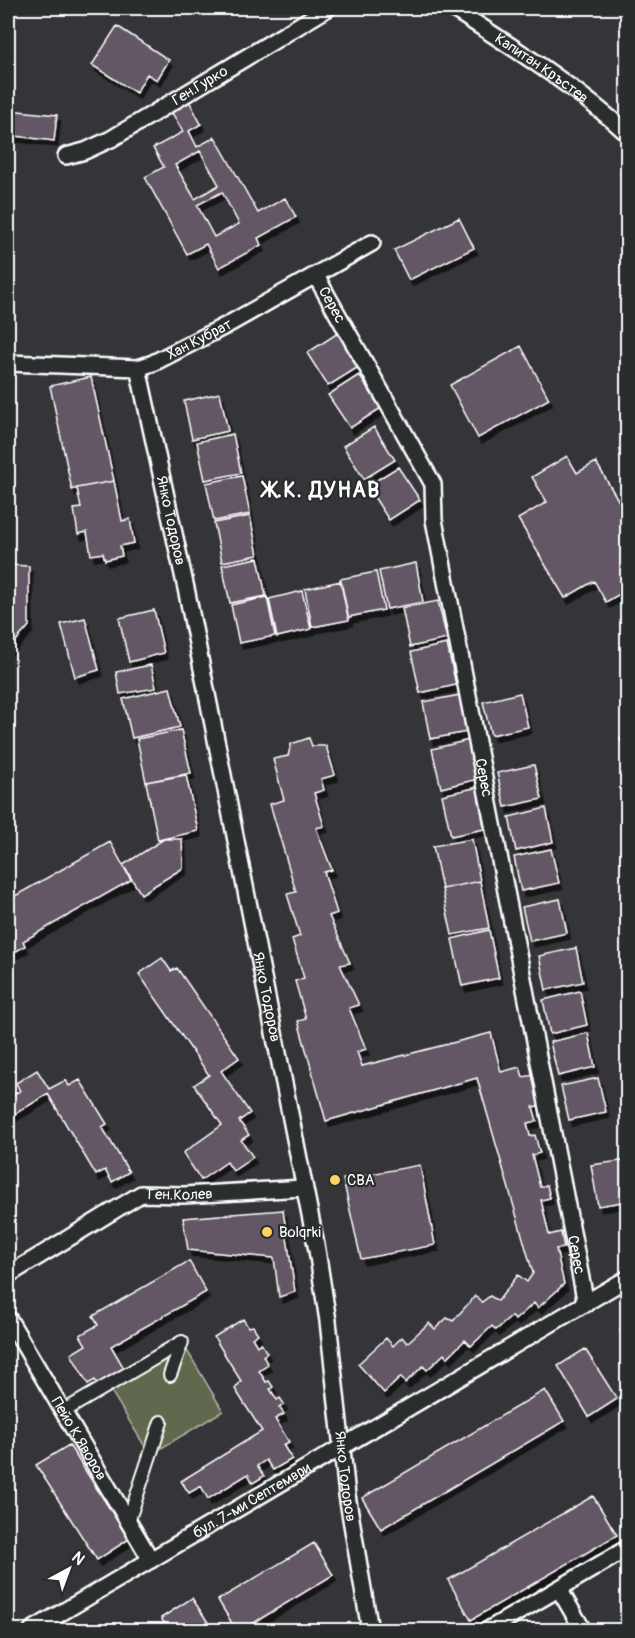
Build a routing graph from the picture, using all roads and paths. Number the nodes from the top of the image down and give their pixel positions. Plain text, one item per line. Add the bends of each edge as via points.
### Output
1 (328, 8) edge
2 (452, 8) edge
3 (627, 134) edge
4 (66, 156) dead end
5 (372, 243) dead end
6 (316, 276) junction
7 (8, 363) edge
8 (138, 368) junction
9 (304, 1188) junction
10 (8, 1275) edge
11 (627, 1278) edge
12 (586, 1304) junction
13 (8, 1318) edge
14 (170, 1375) dead end
15 (64, 1411) junction
16 (161, 1422) dead end
17 (341, 1447) junction
18 (128, 1522) junction
19 (627, 1548) edge
20 (151, 1560) junction
21 (559, 1589) junction
22 (32, 1630) edge
23 (370, 1630) edge
24 (488, 1630) edge
25 (583, 1630) edge

1 - 4 street, Ген.Гурко via 111,139
2 - 3 street, Капитан Кръстев via 599,108
5 - 6 street, Хан Кубрат
6 - 8 street, Хан Кубрат
6 - 12 street, Серес via 433,484 434,520
7 - 8 street, Хан Кубрат
8 - 9 street, Янко Тодоров via 187,592
9 - 10 street, Ген.Колев via 141,1194
9 - 17 street, Янко Тодоров via 328,1321
11 - 12 street, бул. 7-ми Септември
12 - 17 street, бул. 7-ми Септември
13 - 15 street, Пейо К.Яворов
14 - 15 street via 182,1342
15 - 18 street, Пейо К.Яворов
16 - 18 street
17 - 20 street, бул. 7-ми Септември
17 - 23 street, Янко Тодоров
18 - 20 street, Пейо К.Яворов
19 - 21 street
20 - 22 street, бул. 7-ми Септември
21 - 24 street
21 - 25 street

